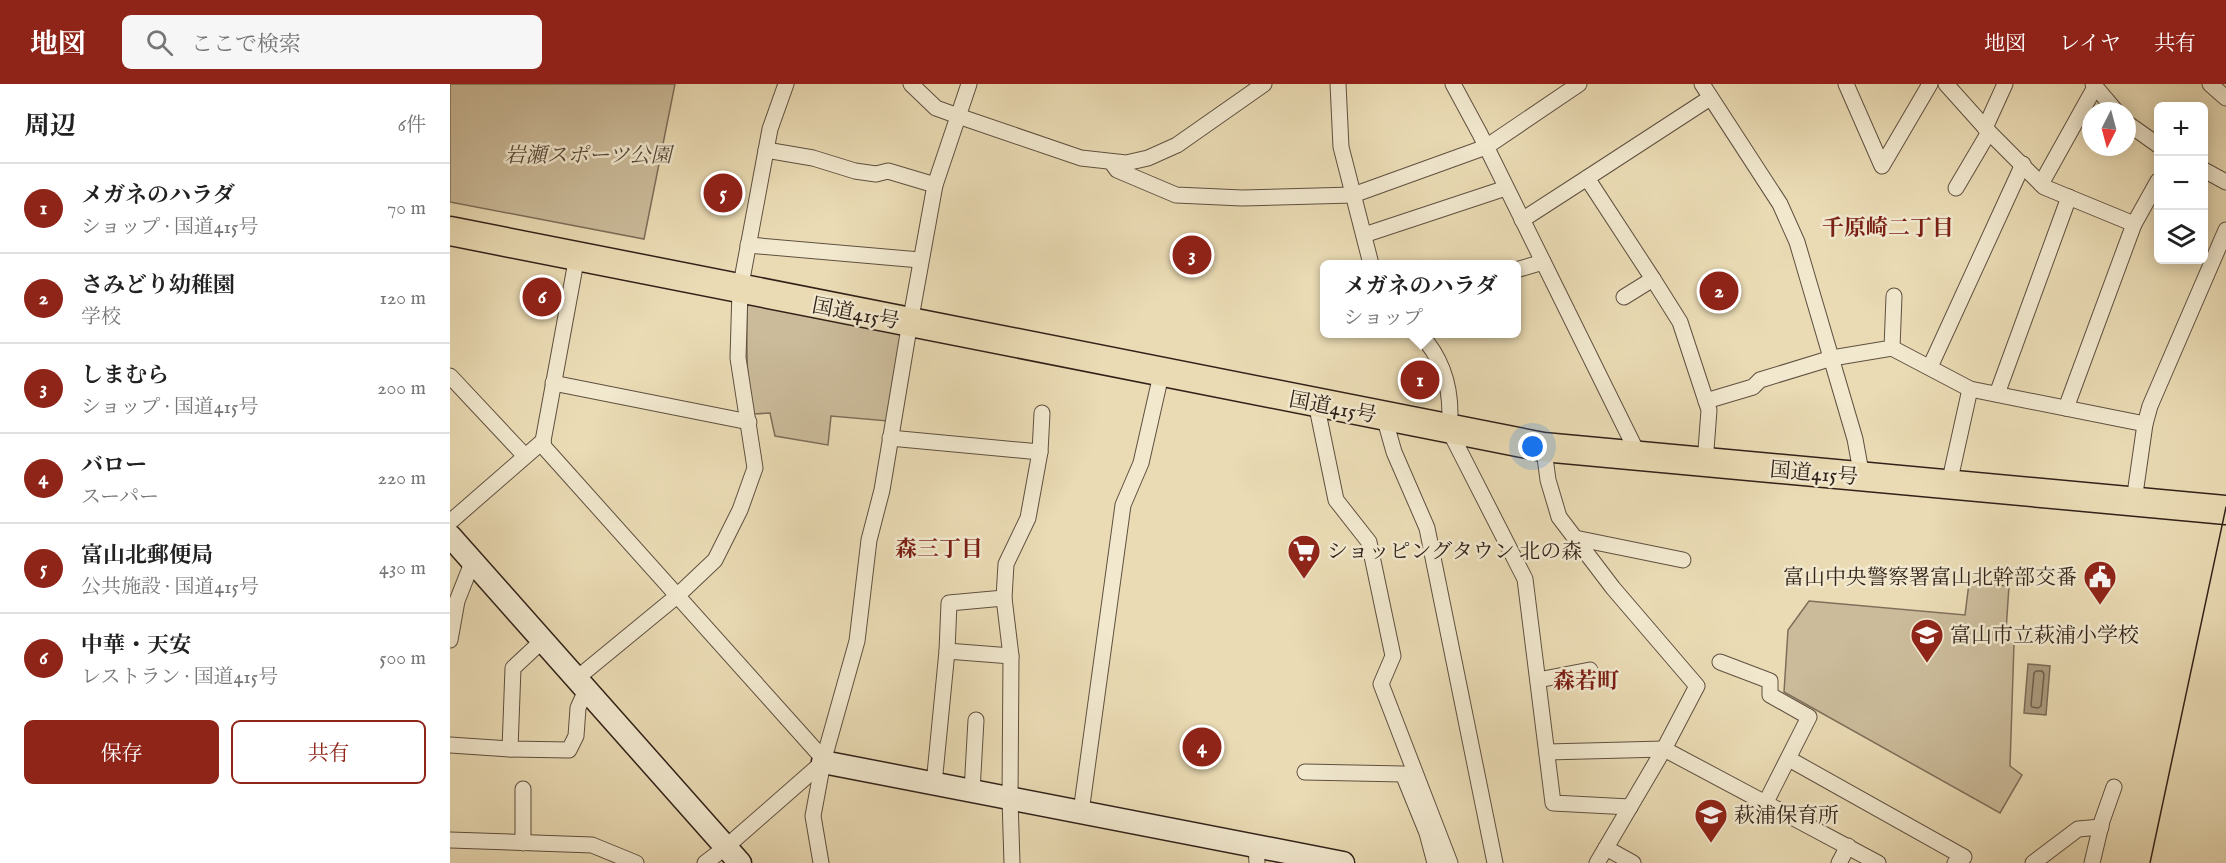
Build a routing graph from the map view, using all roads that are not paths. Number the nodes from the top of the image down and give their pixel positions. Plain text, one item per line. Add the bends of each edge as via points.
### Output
1 (786, 84) edge
2 (911, 84) edge
3 (969, 84) edge
4 (1264, 84) edge
5 (1338, 84) edge
6 (1453, 84) edge
7 (1579, 84) edge
8 (1846, 84) edge
9 (1930, 84) edge
10 (1946, 84) edge
11 (2005, 84) edge
12 (2210, 84) edge
13 (2094, 86) edge
14 (1706, 88) edge
15 (2226, 98) edge
16 (2108, 102) edge
17 (958, 116) junction
18 (2136, 129) edge
19 (1987, 130) junction
20 (2154, 142) edge
21 (1486, 147) junction
22 (766, 150) junction
23 (1112, 163) junction
24 (2023, 164) junction
25 (2208, 172) edge
26 (1587, 178) junction
27 (2226, 182) edge
28 (2041, 184) junction
29 (935, 185) junction
30 (1506, 188) junction
31 (1956, 188) dead end
32 (2154, 188) edge
33 (1353, 195) junction
34 (2069, 197) junction
35 (450, 217) edge
36 (1522, 220) junction
37 (2134, 224) junction
38 (2226, 230) edge
39 (450, 231) edge
40 (1364, 235) junction
41 (748, 244) junction
42 (577, 256) junction
43 (921, 260) junction
44 (1370, 260) edge
45 (1543, 262) junction
46 (1521, 269) edge
47 (1653, 279) junction
48 (741, 282) junction
49 (1894, 296) dead end
50 (1624, 297) dead end
51 (911, 316) junction
52 (1424, 338) edge
53 (1892, 348) junction
54 (1832, 358) junction
55 (1163, 367) junction
56 (1930, 367) junction
57 (450, 376) edge
58 (553, 383) junction
59 (1970, 389) junction
60 (1997, 394) junction
61 (1315, 396) junction
62 (1706, 401) junction
63 (2066, 408) junction
64 (1383, 411) junction
65 (1042, 412) dead end
66 (749, 422) junction
67 (1449, 423) junction
68 (2145, 424) junction
69 (890, 438) junction
70 (543, 441) junction
71 (1543, 441) junction
72 (1636, 450) junction
73 (1040, 452) junction
74 (525, 456) junction
75 (1706, 456) junction
76 (1860, 469) junction
77 (1950, 477) junction
78 (2226, 492) edge
79 (2135, 493) junction
80 (2226, 510) edge
81 (450, 522) edge
82 (450, 536) edge
83 (1575, 538) junction
84 (1683, 560) dead end
85 (472, 563) junction
86 (677, 596) junction
87 (1004, 598) junction
88 (450, 640) edge
89 (542, 641) junction
90 (947, 651) junction
91 (1011, 656) junction
92 (1720, 662) dead end
93 (1590, 670) dead end
94 (1538, 680) junction
95 (581, 685) junction
96 (976, 720) dead end
97 (450, 745) edge
98 (510, 749) junction
99 (1664, 749) junction
100 (1547, 752) junction
101 (1789, 759) junction
102 (823, 762) junction
103 (1305, 772) dead end
104 (934, 784) junction
105 (2114, 787) dead end
106 (523, 789) dead end
107 (972, 791) junction
108 (1010, 799) junction
109 (1766, 802) junction
110 (1630, 807) junction
111 (1081, 812) junction
112 (2101, 827) junction
113 (450, 840) edge
114 (522, 843) junction
115 (1848, 846) junction
116 (1606, 848) junction
117 (733, 855) edge
118 (1256, 855) edge
119 (636, 863) edge
120 (705, 863) edge
121 (821, 863) edge
122 (1012, 863) edge
123 (1343, 863) edge
124 (1434, 863) edge
125 (1450, 863) edge
126 (1495, 863) edge
127 (1597, 863) edge
128 (1633, 863) edge
129 (1839, 863) edge
130 (1878, 863) edge
131 (1955, 863) edge
132 (2032, 863) edge
133 (2092, 863) edge

1 - 22 street
2 - 17 street via 936,108
3 - 17 street
4 - 23 street via 1177,145 1148,158
5 - 33 street via 1341,147
6 - 21 street
7 - 21 street
8 - 9 street via 1882,166
10 - 19 street
11 - 19 street
12 - 15 street
13 - 16 street
13 - 28 street
14 - 26 street
14 - 54 street via 1780,204 1797,242
17 - 23 street via 1081,158
17 - 29 street
18 - 20 street
19 - 24 street
19 - 31 street
21 - 30 street
21 - 33 street
22 - 29 street via 813,158 855,171 888,171
22 - 41 street
23 - 33 street via 1117,171 1176,195
24 - 28 street
24 - 56 street
25 - 27 street
26 - 36 street
26 - 47 street
28 - 34 street
29 - 43 street
30 - 36 street
30 - 40 street
32 - 37 street
33 - 40 street
34 - 37 street
34 - 60 street
35 - 48 highway, 国道415号
36 - 45 street
37 - 63 street
38 - 68 street
39 - 42 highway, 国道415号
40 - 44 street
41 - 43 street
41 - 48 street
42 - 48 highway, 国道415号
42 - 58 street
43 - 51 street
45 - 46 street
45 - 72 street
47 - 50 street
47 - 62 street via 1680,322
48 - 51 highway, 国道415号
48 - 66 street via 738,358
49 - 53 street
51 - 55 highway, 国道415号
51 - 69 street
52 - 67 street via 1444,370
53 - 54 street
53 - 56 street
54 - 62 street
54 - 76 street
55 - 61 highway, 国道415号
55 - 111 street via 1141,463 1123,505
56 - 59 street
57 - 74 street
58 - 66 street
58 - 70 street
59 - 60 street
59 - 77 street
60 - 63 street
61 - 64 highway, 国道415号
61 - 125 street via 1336,500 1369,542 1393,656 1381,684
62 - 75 street
63 - 68 street
64 - 67 highway, 国道415号
64 - 126 street via 1394,452 1427,528
65 - 73 street
66 - 86 street via 755,468 740,510 715,560
67 - 71 highway, 国道415号
67 - 94 street via 1525,579
68 - 79 street
69 - 73 street
69 - 102 street via 869,540 857,641
70 - 74 street
70 - 86 street via 544,447
71 - 72 highway, 国道415号
71 - 83 street via 1548,480 1559,517
72 - 75 highway, 国道415号
73 - 87 street via 1028,518 1006,564
74 - 81 street
75 - 76 highway, 国道415号
76 - 77 highway, 国道415号
77 - 79 highway, 国道415号 via 2096,480
78 - 79 highway, 国道415号
79 - 80 highway, 国道415号
82 - 85 street
83 - 84 street
83 - 99 street via 1697,686
85 - 88 street via 456,601
85 - 89 street
86 - 95 street
86 - 102 street
87 - 90 street via 949,603
87 - 91 street
89 - 95 street
89 - 98 street via 513,668
90 - 91 street
90 - 104 street
91 - 108 street
92 - 101 street via 1770,681 1770,695 1809,717
93 - 94 street
94 - 100 street
95 - 98 street via 576,736 569,750
95 - 117 street
96 - 107 street
97 - 98 street
99 - 100 street
99 - 109 street
99 - 110 street
100 - 110 street via 1553,803
101 - 109 street
101 - 131 street via 1965,856
102 - 104 street
102 - 117 street
102 - 121 street via 813,816
103 - 124 street via 1403,774 1427,833
104 - 107 street
105 - 112 street
106 - 114 street
107 - 108 street
108 - 111 street
108 - 122 street
109 - 115 street
110 - 116 street
111 - 118 street
112 - 132 street via 2078,829
112 - 133 street
113 - 114 street
114 - 119 street via 592,845
115 - 129 street
115 - 130 street
116 - 127 street
116 - 128 street
117 - 120 street
118 - 123 street

